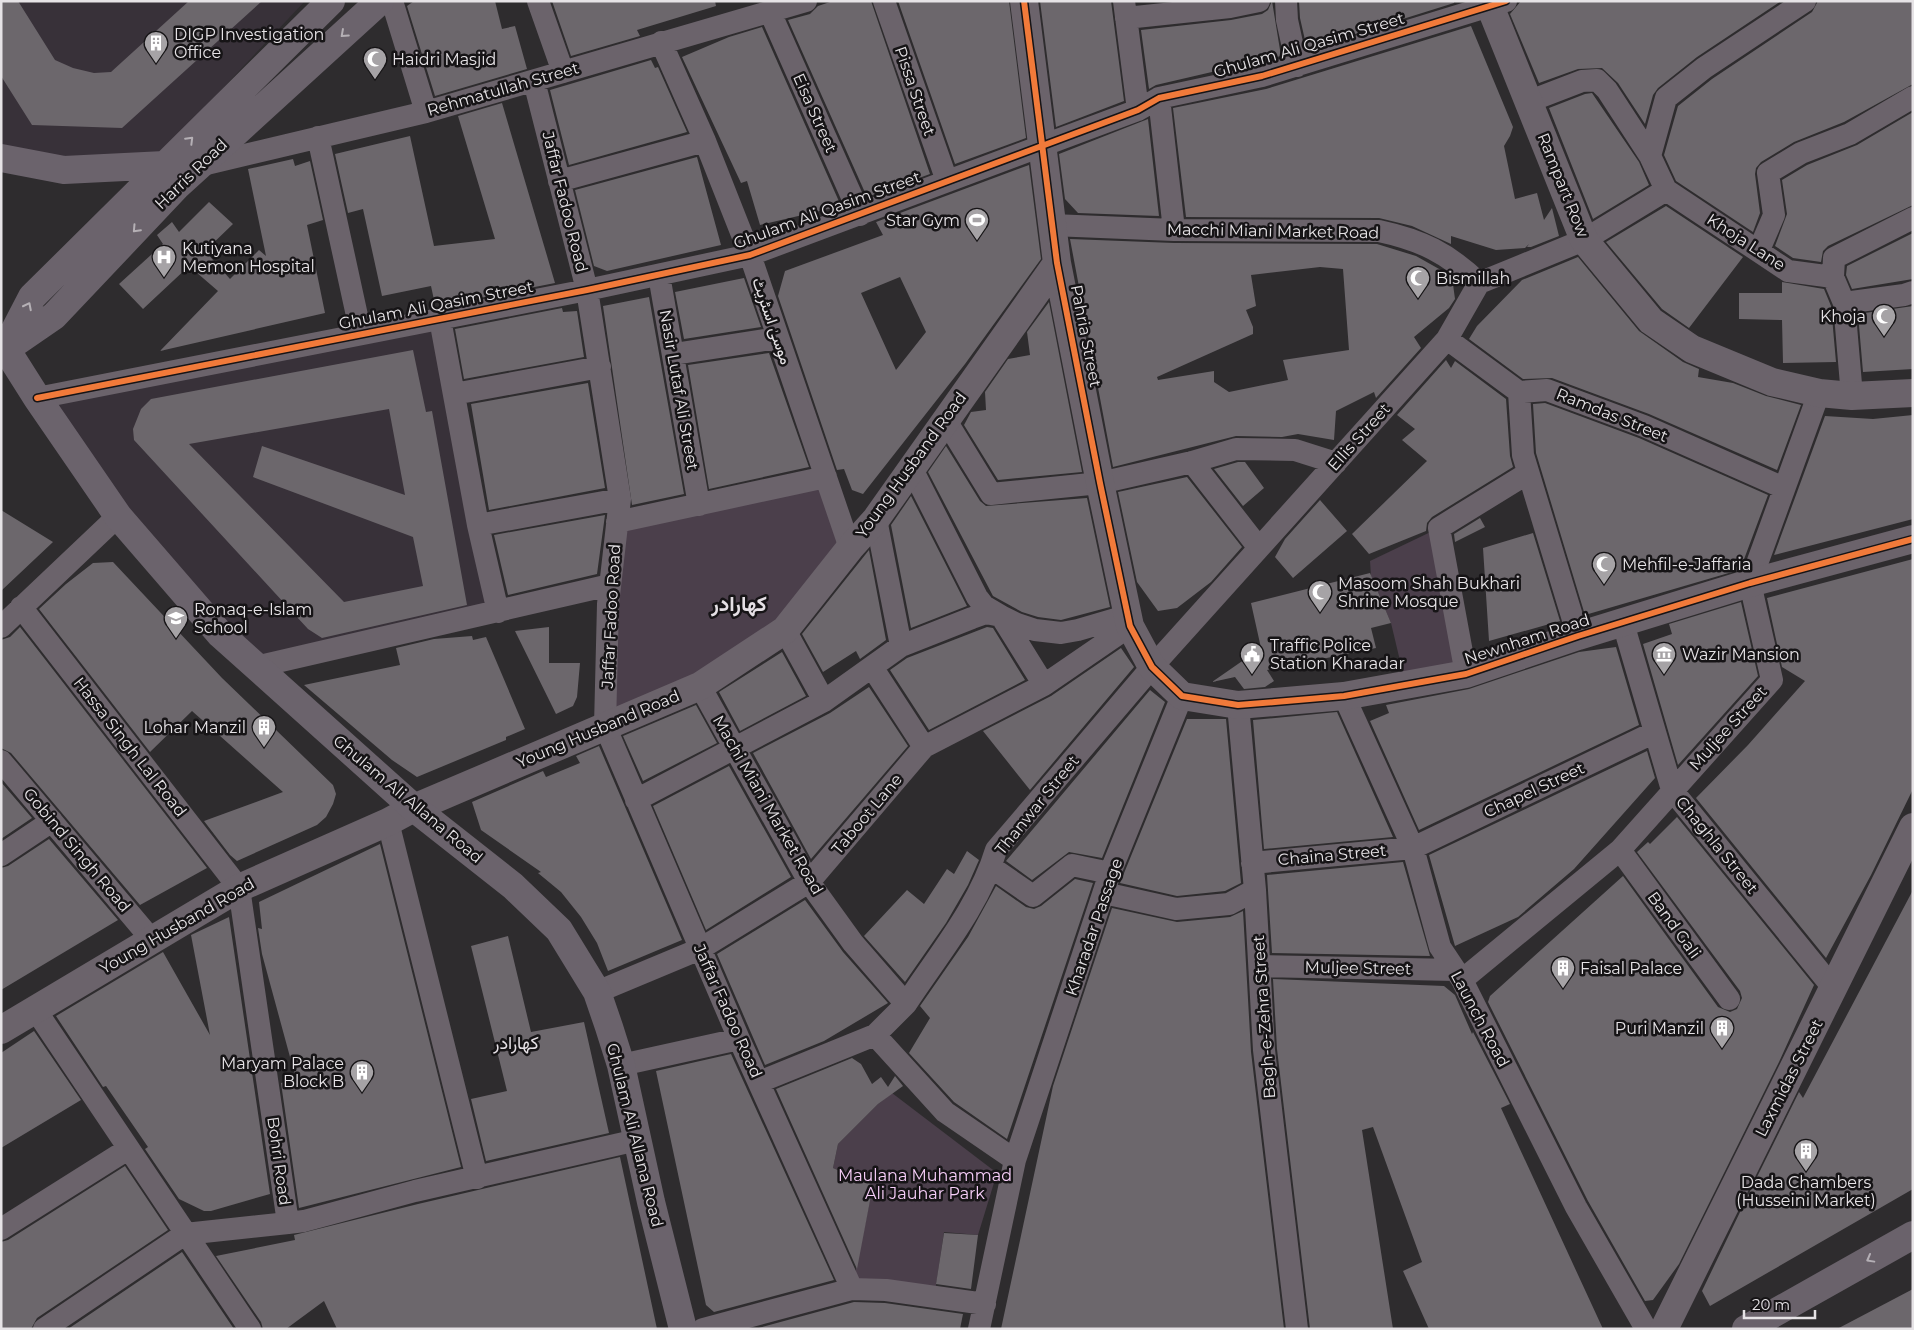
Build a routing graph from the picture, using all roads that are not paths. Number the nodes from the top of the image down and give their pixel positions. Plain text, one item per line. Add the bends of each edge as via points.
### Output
1 (331, 1) edge
2 (380, 1) edge
3 (392, 1) edge
4 (538, 1) edge
5 (806, 1) edge
6 (884, 1) edge
7 (1024, 1) edge
8 (1259, 1) edge
9 (1286, 1) edge
10 (1805, 1) edge
11 (1495, 3) edge
12 (1125, 9) edge
13 (770, 12) junction
14 (661, 42) junction
15 (1297, 66) junction
16 (562, 72) junction
17 (534, 81) junction
18 (1913, 97) edge
19 (1159, 98) junction
20 (1530, 101) junction
21 (1138, 110) junction
22 (426, 112) junction
23 (318, 137) junction
24 (705, 141) junction
25 (1043, 145) junction
26 (1650, 156) junction
27 (1, 158) edge
28 (165, 165) junction
29 (198, 166) junction
30 (559, 181) junction
31 (946, 181) junction
32 (1666, 190) junction
33 (860, 215) junction
34 (1913, 218) edge
35 (1052, 225) junction
36 (1174, 230) junction
37 (1584, 240) junction
38 (1759, 250) junction
39 (750, 255) junction
40 (1058, 263) junction
41 (659, 275) junction
42 (1834, 277) junction
43 (1479, 283) junction
44 (587, 290) junction
45 (1913, 292) edge
46 (1844, 303) junction
47 (440, 319) junction
48 (360, 334) junction
49 (778, 338) junction
50 (1447, 340) junction
51 (3, 348) edge
52 (674, 354) junction
53 (600, 367) junction
54 (1519, 392) junction
55 (1819, 393) junction
56 (1913, 393) edge
57 (454, 394) junction
58 (1852, 396) junction
59 (37, 398) junction
60 (945, 419) junction
61 (1192, 462) junction
62 (1336, 464) junction
63 (911, 467) junction
64 (1528, 473) junction
65 (826, 477) junction
66 (1100, 482) junction
67 (1784, 488) junction
68 (620, 499) junction
69 (699, 505) junction
70 (118, 516) junction
71 (876, 519) junction
72 (617, 522) junction
73 (478, 525) junction
74 (1913, 539) edge
75 (850, 548) junction
76 (1259, 548) junction
77 (1750, 583) junction
78 (610, 586) junction
79 (21, 606) junction
80 (498, 612) junction
81 (1001, 616) junction
82 (1130, 621) junction
83 (1623, 623) junction
84 (1, 627) edge
85 (785, 630) junction
86 (1578, 636) junction
87 (901, 646) junction
88 (255, 667) junction
89 (872, 667) junction
90 (1152, 667) junction
91 (1466, 674) junction
92 (1044, 685) junction
93 (700, 686) junction
94 (1182, 696) junction
95 (1344, 696) junction
96 (824, 701) junction
97 (1238, 705) junction
98 (605, 726) junction
99 (1655, 732) junction
100 (924, 747) junction
101 (736, 748) junction
102 (1, 761) edge
103 (1672, 790) junction
104 (636, 800) junction
105 (414, 808) junction
106 (52, 821) junction
107 (388, 822) junction
108 (1913, 827) edge
109 (1413, 848) junction
110 (1620, 850) junction
111 (1, 855) edge
112 (1252, 863) junction
113 (991, 867) junction
114 (809, 882) junction
115 (1107, 883) junction
116 (239, 888) junction
117 (1255, 890) junction
118 (152, 940) junction
119 (700, 949) junction
120 (1260, 966) junction
121 (1459, 975) junction
122 (1834, 989) junction
123 (597, 992) junction
124 (1729, 999) dead end
125 (906, 1004) junction
126 (35, 1010) junction
127 (1, 1030) edge
128 (875, 1034) junction
129 (739, 1039) junction
130 (620, 1065) junction
131 (759, 1082) junction
132 (637, 1140) junction
133 (128, 1148) junction
134 (1015, 1160) junction
135 (477, 1178) junction
136 (288, 1223) junction
137 (1, 1229) edge
138 (185, 1234) junction
139 (1913, 1236) edge
140 (852, 1289) junction
141 (985, 1304) junction
142 (44, 1329) edge
143 (250, 1329) edge
144 (683, 1329) edge
145 (703, 1329) edge
146 (979, 1329) edge
147 (1297, 1329) edge
148 (1646, 1329) edge
149 (1664, 1329) edge
150 (1746, 1329) edge

28 -> 1 main road, Harris Road
2 -> 29 main road, Harris Road
3 - 22 street
4 - 16 street
5 - 13 street, Rehmatullah Street
6 - 31 street, Pissa Street
7 - 25 street, Pahria Street
8 - 12 street via 1230,7
9 - 15 street
10 - 26 street via 1704,68 1666,98
11 - 15 street, Ghulam Ali Qasim Street
11 - 20 street, Rampart Row
12 - 21 street
13 - 14 street, Rehmatullah Street
13 - 33 street, Eisa Street
14 - 16 street, Rehmatullah Street
14 - 24 street, موسیٰ اسٹریٹ
15 - 19 street, Ghulam Ali Qasim Street
16 - 17 street, Rehmatullah Street
17 - 22 street, Rehmatullah Street
17 - 30 street, Jaffar Fadoo Road
18 - 38 street via 1850,134 1801,153 1768,172 1774,215
19 - 21 street, Ghulam Ali Qasim Street
19 - 36 street
20 - 26 street via 1582,81 1597,80
20 - 37 street, Rampart Row
21 - 25 street, Ghulam Ali Qasim Street
22 - 23 street, Rehmatullah Street
23 - 29 street, Rehmatullah Street
23 - 48 street
24 - 30 street
24 - 39 street, موسیٰ اسٹریٹ
25 - 31 street, Ghulam Ali Qasim Street
25 - 35 street, Pahria Street
26 - 32 street
27 - 28 main road via 64,170
51 -> 28 main road, Harris Road via 32,297
29 -> 51 main road, Harris Road via 54,316
30 - 44 street, Jaffar Fadoo Road
31 - 33 street, Ghulam Ali Qasim Street
32 - 37 street
32 - 38 street, Khoja Lane
33 - 39 street, Ghulam Ali Qasim Street
34 - 42 street via 1834,258
35 - 36 street, Macchi Miani Market Road
35 - 40 street, Pahria Street
36 - 43 street, Macchi Miani Market Road via 1379,231 1410,237 1457,262
37 - 43 street
37 - 55 street, Rampart Row via 1651,321 1692,349 1772,382
38 - 42 street, Khoja Lane via 1788,271
39 - 41 street, Ghulam Ali Qasim Street
39 - 49 street, موسیٰ اسٹریٹ
40 - 60 street, Young Husband Road
40 - 66 street, Pahria Street
41 - 44 street, Ghulam Ali Qasim Street
41 - 52 street, Nasir Lutaf Ali Street
42 - 46 street
43 - 50 street, Ellis Street
44 - 47 street, Ghulam Ali Qasim Street
44 - 53 street, Jaffar Fadoo Road
45 - 46 street
46 - 58 street
47 - 48 street, Ghulam Ali Qasim Street
47 - 57 street
48 - 59 street, Ghulam Ali Qasim Street
49 - 52 street
49 - 65 street, موسیٰ اسٹریٹ
50 - 54 street
50 - 62 street, Ellis Street
51 - 59 main road, Ghulam Ali Allana Road
52 - 69 street, Nasir Lutaf Ali Street
53 - 57 street
53 - 68 street, Jaffar Fadoo Road
54 - 64 street via 1523,456
54 - 67 street, Ramdas Street via 1547,390 1644,426
55 - 58 street, Rampart Row
55 - 67 street
56 - 58 street, Rampart Row
57 - 73 street
59 - 70 main road, Ghulam Ali Allana Road
60 - 63 street, Young Husband Road
60 - 66 street via 991,494
61 - 62 street via 1236,449 1295,450
61 - 66 street
61 - 76 street
62 - 76 street, Ellis Street
63 - 71 street, Young Husband Road
63 - 81 street via 977,597 984,606
64 - 86 street
64 - 91 street via 1439,528
65 - 69 street
65 - 75 street, موسیٰ اسٹریٹ
66 - 82 street, Pahria Street
67 - 77 street
68 - 72 street, Jaffar Fadoo Road
68 - 73 street
69 - 72 street
70 - 79 street
70 - 88 main road, Ghulam Ali Allana Road via 220,634
71 - 75 street, Young Husband Road
71 - 87 street
72 - 78 street, Jaffar Fadoo Road
73 - 80 street
74 - 77 street, Newnham Road
75 - 85 street, Young Husband Road
76 - 90 street, Ellis Street
77 - 83 street, Newnham Road
77 - 103 street, Muljee Street via 1772,680
78 - 80 street
78 - 98 street, Jaffar Fadoo Road
79 - 84 street
79 - 116 street, Hassa Singh Lal Road
80 - 88 street
81 - 82 street via 1035,630 1062,633
81 - 87 street via 986,613
81 - 92 street
82 - 90 street, Pahria Street
82 - 92 street, Taboot Lane
83 - 86 street, Newnham Road
83 - 99 street, Chaghla Street
85 - 93 street, Young Husband Road
85 - 96 street
86 - 91 street, Newnham Road
87 - 89 street
88 - 105 main road, Ghulam Ali Allana Road
89 - 96 street
89 - 100 street
90 - 94 street
90 - 113 street, Thanwar Street via 996,850
91 - 95 street, Newnham Road
92 - 100 street, Taboot Lane
93 - 98 street, Young Husband Road
93 - 101 street, Machi Miani Market Road
94 - 97 street, Newnham Road
94 - 115 street, Kharadar Passage
95 - 97 street, Newnham Road
95 - 109 street, Launch Road
96 - 101 street
97 - 112 street, Bagh-e-Zehra Street
98 - 104 street, Jaffar Fadoo Road
98 - 105 street, Young Husband Road
99 - 103 street, Chaghla Street
99 - 109 street, Chapel Street
100 - 114 street, Taboot Lane
101 - 104 street
101 - 114 street, Machi Miani Market Road
102 - 106 street, Gobind Singh Road
103 - 110 street, Muljee Street
103 - 122 street, Chaghla Street
104 - 119 street, Jaffar Fadoo Road
105 - 107 street, Young Husband Road
105 - 123 main road, Ghulam Ali Allana Road via 540,910 559,930
106 - 111 street
106 - 118 street, Gobind Singh Road
107 - 116 street, Young Husband Road
107 - 135 street
108 - 122 street, Laxmidas Street
109 - 112 street, Chaina Street
109 - 121 street, Launch Road via 1440,947
110 - 121 street, Muljee Street
110 - 124 street, Band Gali
112 - 117 street, Bagh-e-Zehra Street
113 - 115 street via 1033,896 1072,865
113 - 125 street, Thanwar Street via 970,908
114 - 119 street, Taboot Lane
114 - 125 street, Machi Miani Market Road via 853,943
115 - 117 street via 1176,909 1229,904
115 - 134 street, Kharadar Passage
116 - 118 street, Young Husband Road
116 - 136 street, Bohri Road
117 - 120 street, Bagh-e-Zehra Street
118 - 126 street, Young Husband Road
119 - 123 street, Taboot Lane
119 - 129 street, Jaffar Fadoo Road
120 - 121 street, Muljee Street
120 - 147 street, Bagh-e-Zehra Street via 1264,1050
121 - 148 street, Launch Road via 1576,1207
122 - 149 street, Laxmidas Street
123 - 130 main road, Ghulam Ali Allana Road
125 - 128 street
126 - 127 street, Young Husband Road
126 - 133 street
128 - 131 street
128 - 134 street via 945,1112
129 - 130 street
129 - 131 street, Jaffar Fadoo Road
130 - 132 main road, Ghulam Ali Allana Road
131 - 140 street, Jaffar Fadoo Road
132 - 135 street
132 - 144 main road, Ghulam Ali Allana Road
133 - 137 street
133 - 138 street
134 - 141 street
135 - 136 street
136 - 138 street, Bohri Road
138 - 142 street, Bohri Road
138 - 143 street
139 -> 150 highway
140 - 141 street via 886,1290
140 - 145 street
141 - 146 street

